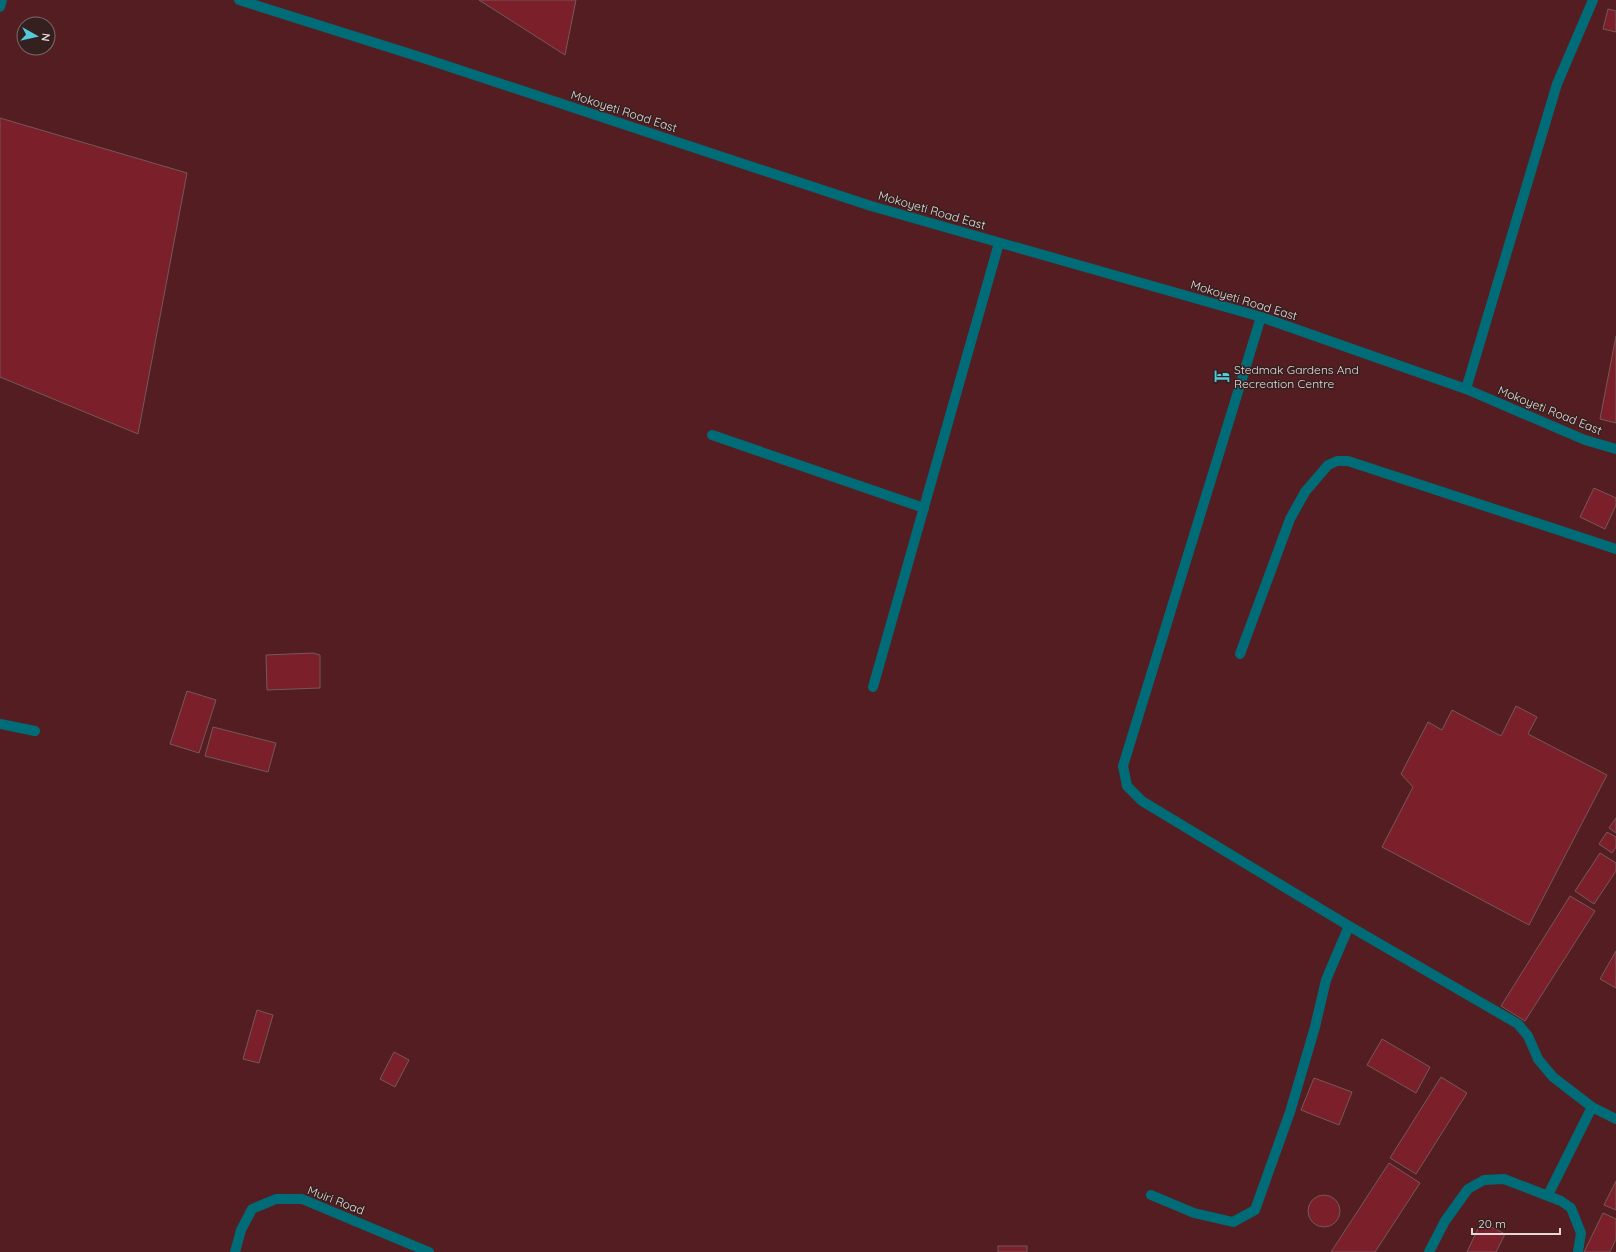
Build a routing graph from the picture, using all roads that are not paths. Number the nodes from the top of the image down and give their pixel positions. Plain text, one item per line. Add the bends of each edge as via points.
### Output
1 (2, 0) edge
2 (239, 0) edge
3 (1593, 0) edge
4 (0, 7) edge
5 (1000, 243) junction
6 (1262, 317) junction
7 (1466, 389) junction
8 (712, 435) dead end
9 (1616, 449) edge
10 (924, 508) junction
11 (1616, 549) edge
12 (1240, 654) dead end
13 (873, 687) dead end
14 (0, 724) edge
15 (35, 731) dead end
16 (1349, 926) junction
17 (1592, 1107) junction
18 (1616, 1119) edge
19 (1151, 1195) dead end
20 (1548, 1195) junction
21 (235, 1252) edge
22 (429, 1252) edge
23 (1430, 1252) edge
24 (1578, 1252) edge

1 - 4 street
2 - 5 street, Mokoyeti Road East via 430,60 871,206
3 - 7 street via 1557,84
5 - 6 street, Mokoyeti Road East
5 - 10 street
6 - 7 street, Mokoyeti Road East
6 - 16 street via 1123,766 1127,786 1142,801
7 - 9 street, Mokoyeti Road East via 1585,440
8 - 10 street
10 - 13 street
11 - 12 street via 1348,461 1337,460 1328,465 1305,492 1290,519
14 - 15 street
16 - 17 street via 1518,1024 1528,1036 1538,1059 1553,1078
16 - 19 street via 1326,980 1290,1112 1255,1210 1234,1222 1194,1213
17 - 18 street
17 - 20 street
20 - 23 street via 1504,1179 1484,1180 1468,1189 1445,1221
20 - 24 street via 1571,1208 1581,1233
21 - 22 street, Muiri Road via 241,1230 252,1209 276,1199 302,1199

